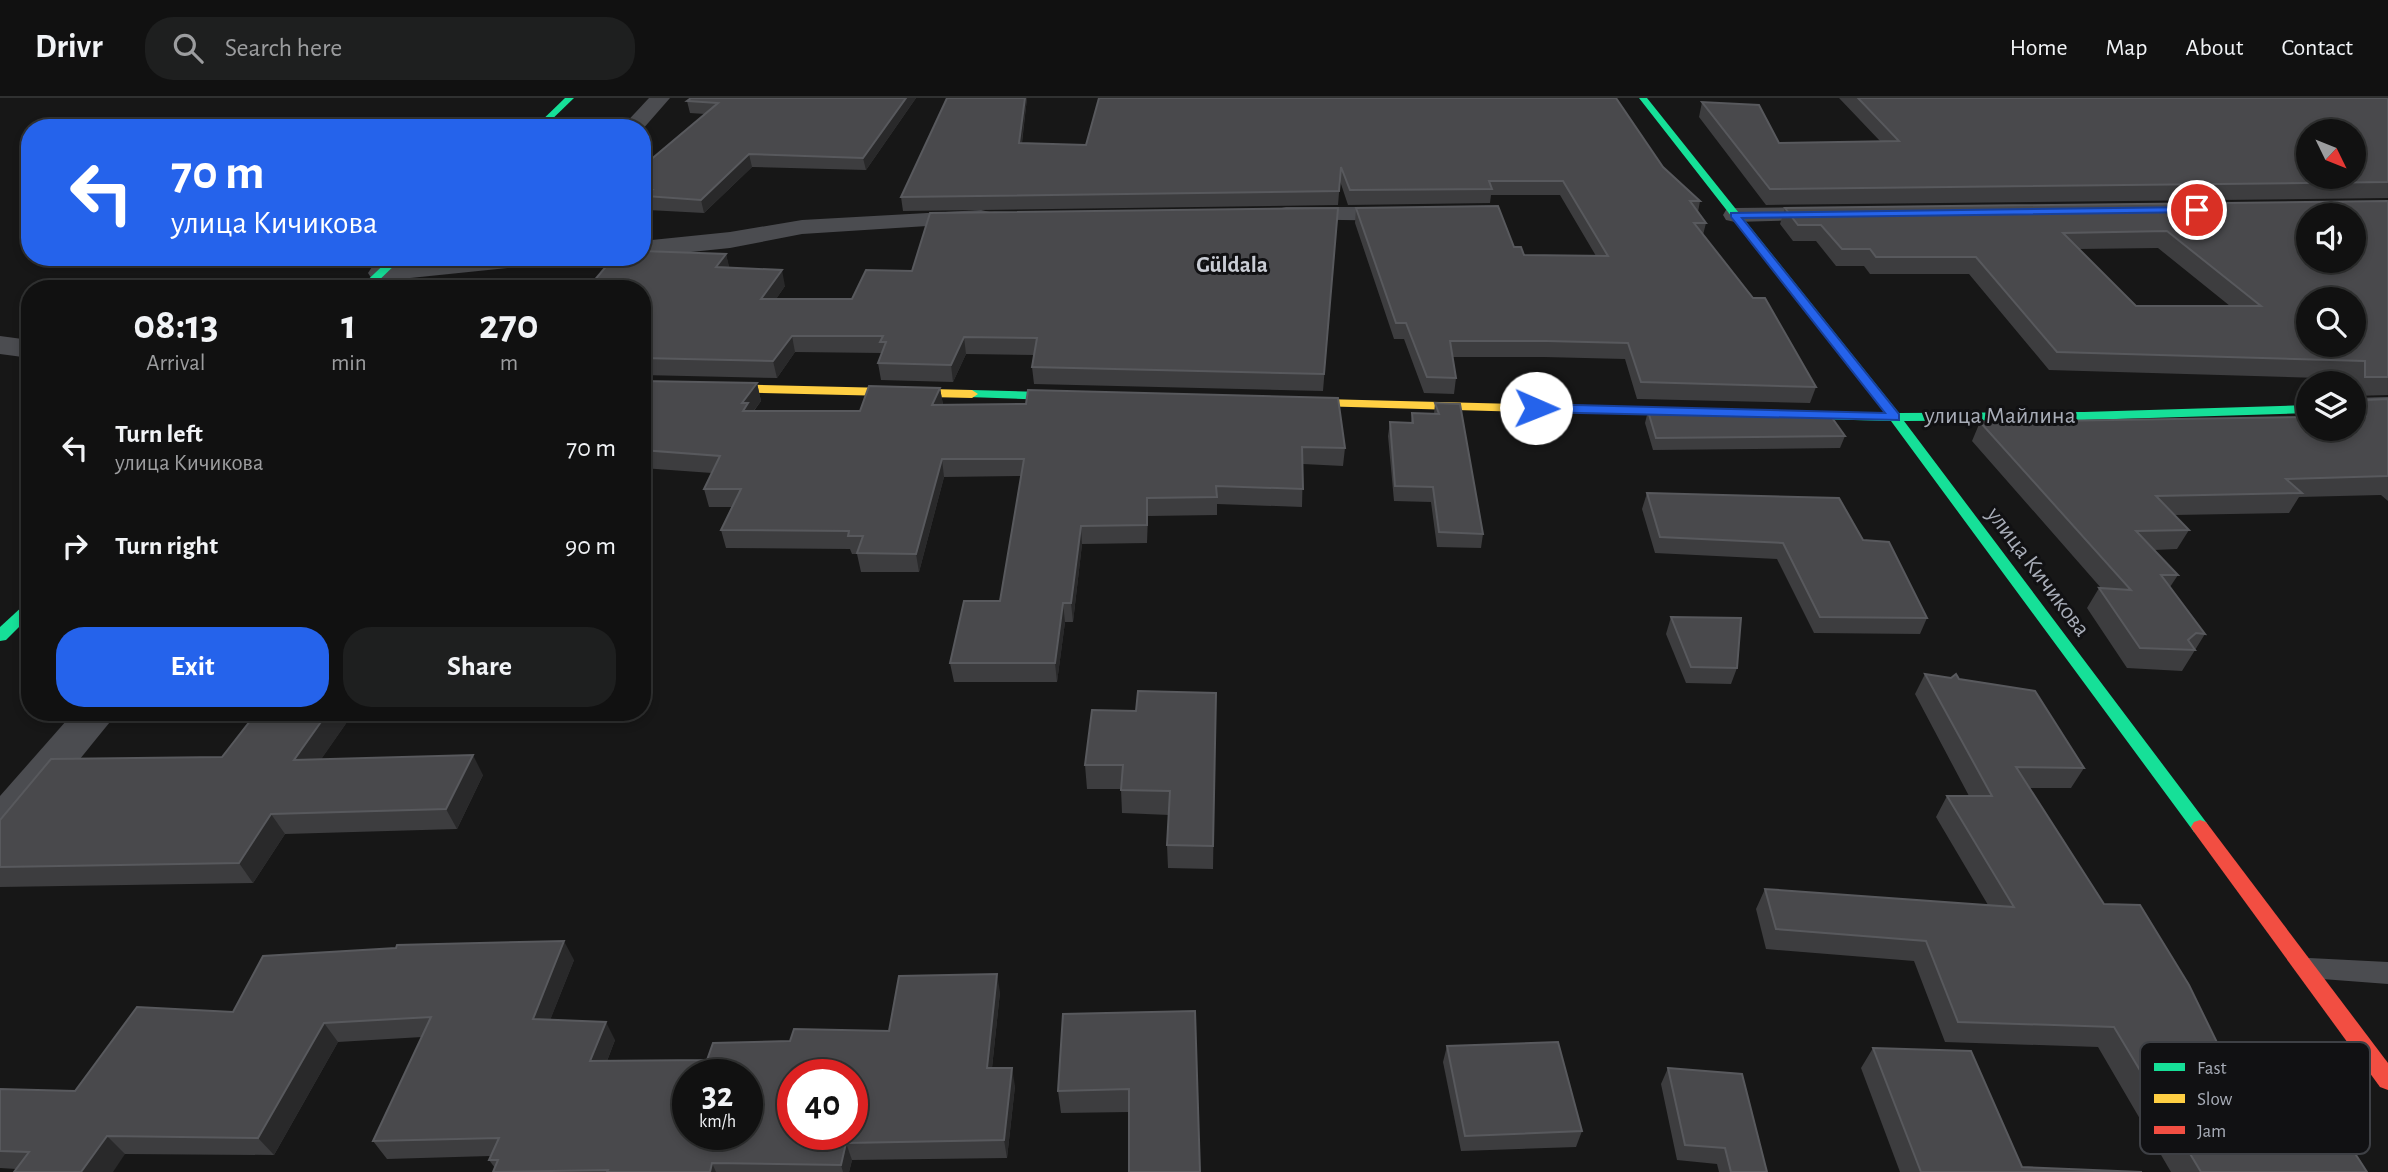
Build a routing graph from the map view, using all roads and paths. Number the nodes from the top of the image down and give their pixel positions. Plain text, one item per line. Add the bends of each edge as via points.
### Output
1 (570, 98) edge
2 (660, 98) edge
3 (1643, 98) edge
4 (548, 119) edge
5 (640, 119) edge
6 (1266, 214) edge
7 (1432, 214) edge
8 (1860, 214) edge
9 (1735, 215) junction
10 (1007, 216) edge
11 (651, 248) edge
12 (444, 266) edge
13 (500, 266) edge
14 (381, 273) edge
15 (484, 280) edge
16 (0, 345) edge
17 (21, 348) edge
18 (651, 386) edge
19 (1099, 398) edge
20 (1266, 402) edge
21 (2388, 406) edge
22 (2366, 407) edge
23 (2296, 409) edge
24 (1895, 417) junction
25 (21, 616) edge
26 (0, 636) edge
27 (90, 721) edge
28 (0, 826) edge
29 (2305, 968) junction
30 (2388, 973) edge
31 (2360, 1042) edge
32 (2370, 1056) edge
33 (2388, 1080) edge

1 - 4 street
2 - 5 street
3 - 9 street, улица Кичикова
6 - 7 street
8 - 9 street
9 - 24 street, улица Кичикова
10 - 11 street via 834,224
12 - 14 street
13 - 15 street
16 - 17 street
18 - 19 street
20 - 24 street, улица Майлина
21 - 22 street
23 - 24 street, улица Майлина
24 - 29 street, улица Кичикова
25 - 26 street
27 - 28 street
29 - 30 lane
29 - 31 street, улица Кичикова
32 - 33 street, улица Кичикова

